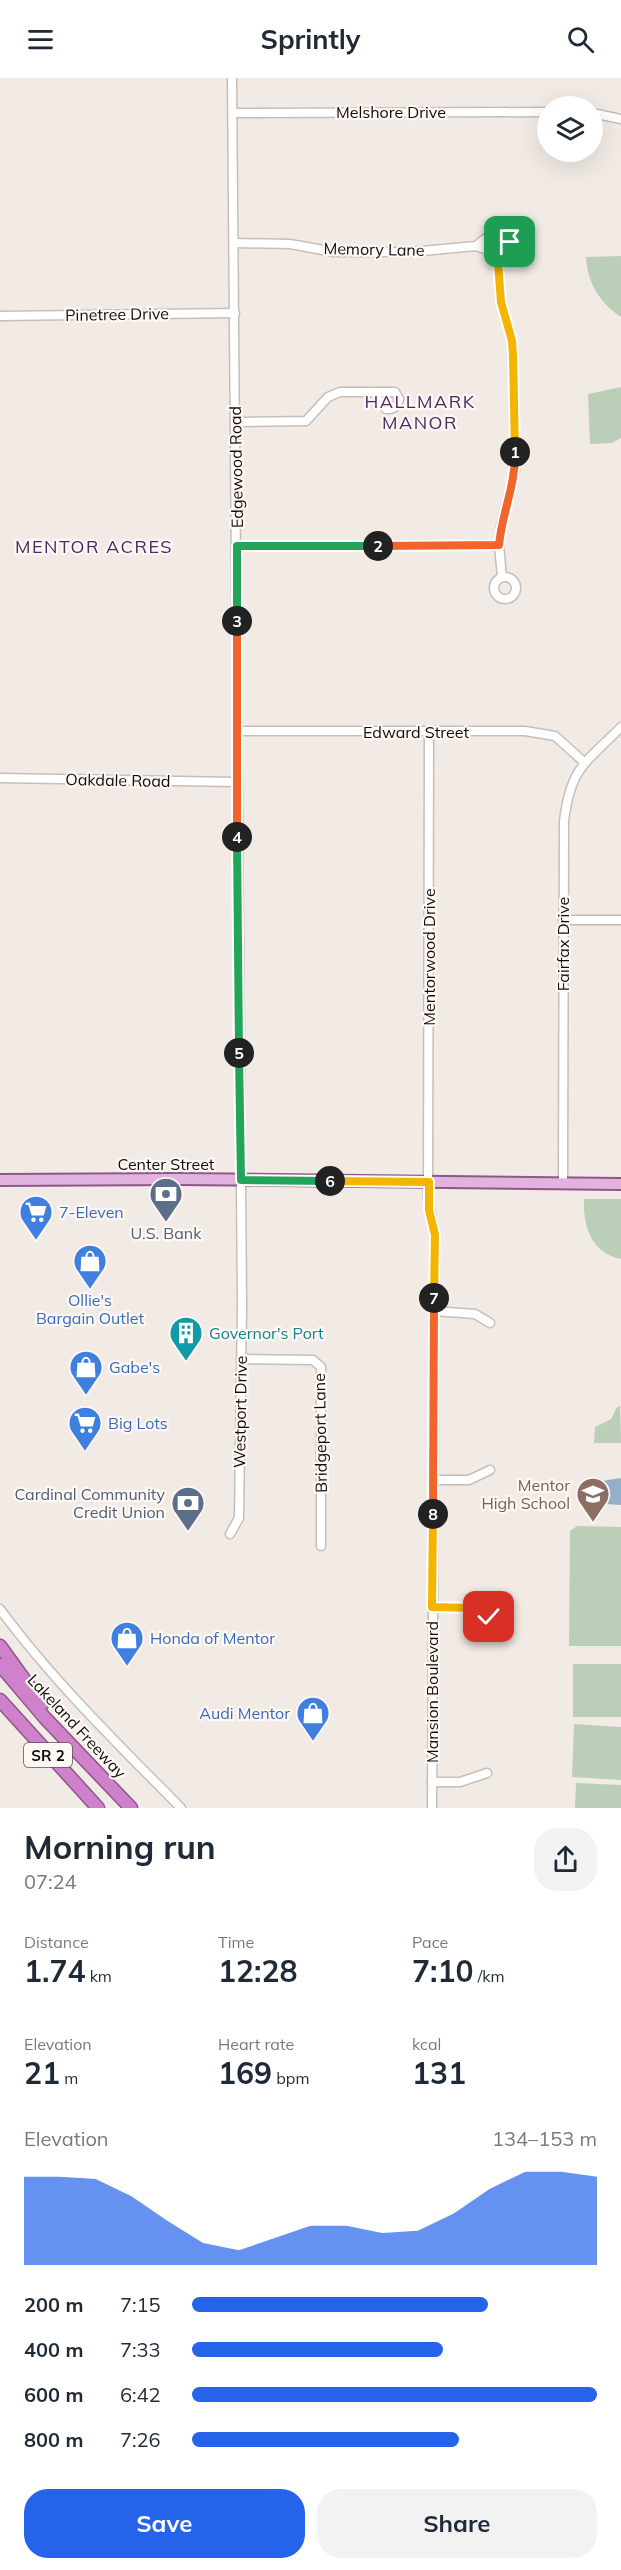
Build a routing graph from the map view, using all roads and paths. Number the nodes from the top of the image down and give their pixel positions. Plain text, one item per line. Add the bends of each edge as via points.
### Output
1 (232, 78) edge
2 (537, 112) edge
3 (234, 113) junction
4 (603, 115) edge
5 (621, 119) edge
6 (235, 243) junction
7 (476, 246) junction
8 (498, 263) junction
9 (235, 313) junction
10 (0, 316) edge
11 (373, 392) dead end
12 (236, 422) junction
13 (499, 545) junction
14 (237, 546) junction
15 (502, 577) dead end
16 (620, 730) edge
17 (237, 731) junction
18 (429, 732) junction
19 (584, 762) junction
20 (0, 778) edge
21 (236, 782) junction
22 (563, 920) junction
23 (621, 920) edge
24 (0, 1180) edge
25 (241, 1180) junction
26 (429, 1182) junction
27 (563, 1182) junction
28 (621, 1184) edge
29 (434, 1311) junction
30 (490, 1323) dead end
31 (241, 1359) junction
32 (490, 1470) dead end
33 (433, 1480) junction
34 (230, 1534) dead end
35 (321, 1546) dead end
36 (432, 1607) junction
37 (0, 1609) edge
38 (489, 1617) dead end
39 (0, 1646) edge
40 (0, 1665) edge
41 (0, 1700) edge
42 (69, 1741) junction
43 (487, 1773) dead end
44 (432, 1782) junction
45 (98, 1808) edge
46 (131, 1808) edge
47 (181, 1808) edge
48 (432, 1808) edge

1 - 3 street, Edgewood Road
2 - 3 street, Melshore Drive
3 - 6 street, Edgewood Road
4 - 5 street
6 - 7 street, Memory Lane via 290,244 334,252 411,252
6 - 9 street, Edgewood Road
7 - 8 street, Memory Lane via 490,251
7 - 8 street, Memory Lane via 498,232 507,237 508,254
8 - 13 street via 501,302 512,341 515,471
9 - 10 street, Pinetree Drive
9 - 12 street, Edgewood Road
11 - 12 street via 340,392 328,397 306,421
12 - 14 street, Edgewood Road
13 - 14 street
13 - 15 street
14 - 17 street, Edgewood Road
16 - 19 street, Fairfax Drive
17 - 18 street, Edward Street
17 - 21 street, Edgewood Road
18 - 19 street, Edward Street via 525,731 555,736
18 - 26 street, Mentorwood Drive
19 - 22 street, Fairfax Drive via 567,794
20 - 21 street, Oakdale Road
21 - 25 street, Edgewood Road
22 - 23 street
22 - 27 street, Fairfax Drive
24 - 25 main road, Center Street
25 - 26 main road, Center Street
25 - 31 street, Westport Drive
26 - 27 main road, Center Street
26 - 29 street, Mansion Boulevard via 429,1210 435,1235
27 - 28 main road, Center Street
29 - 30 street via 475,1314
29 - 33 street, Mansion Boulevard
31 - 34 street, Westport Drive via 239,1518
31 - 35 street, Bridgeport Lane via 313,1360 321,1367
32 - 33 street via 469,1480
33 - 36 street, Mansion Boulevard
36 - 38 street via 474,1608
36 - 44 street, Mansion Boulevard
37 - 47 street via 44,1663
39 - 42 highway
40 - 42 highway, Lakeland Freeway / SR 2
41 - 45 highway, SR 2
42 - 46 highway, Lakeland Freeway / SR 2
43 - 44 street via 460,1782
44 - 48 street, Mansion Boulevard

